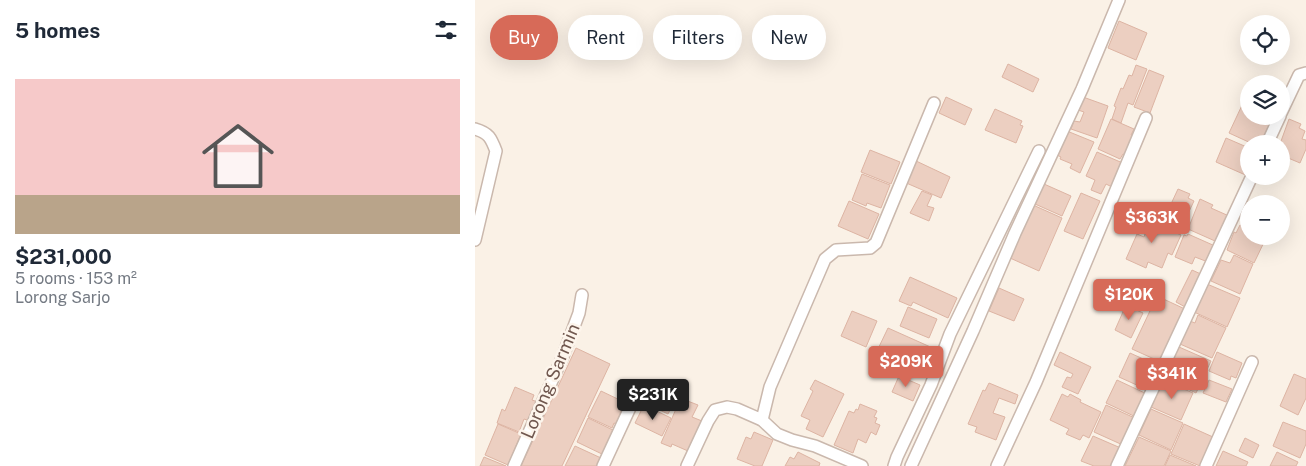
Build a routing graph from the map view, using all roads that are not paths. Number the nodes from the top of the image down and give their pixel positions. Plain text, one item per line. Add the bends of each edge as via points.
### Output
1 (1119, 0) edge
2 (1306, 73) edge
3 (1290, 94) edge
4 (934, 103) dead end
5 (1146, 118) dead end
6 (475, 129) edge
7 (1039, 151) dead end
8 (1248, 185) edge
9 (475, 240) edge
10 (582, 295) dead end
11 (1252, 362) dead end
12 (634, 399) dead end
13 (762, 420) junction
14 (514, 466) edge
15 (603, 466) edge
16 (687, 466) edge
17 (862, 466) edge
18 (895, 466) edge
19 (911, 466) edge
20 (997, 466) edge
21 (1117, 466) edge
22 (1206, 466) edge

1 - 19 street
2 - 3 street via 1299,75
4 - 13 street via 876,243 870,248 836,250 825,259 770,387
5 - 20 street via 1036,382
6 - 9 street via 491,138 496,151
7 - 18 street via 950,334
8 - 21 street
10 - 14 street, Lorong Sarmin via 563,356
11 - 22 street
12 - 15 street
13 - 16 street via 727,407 715,410
13 - 17 street via 777,434

